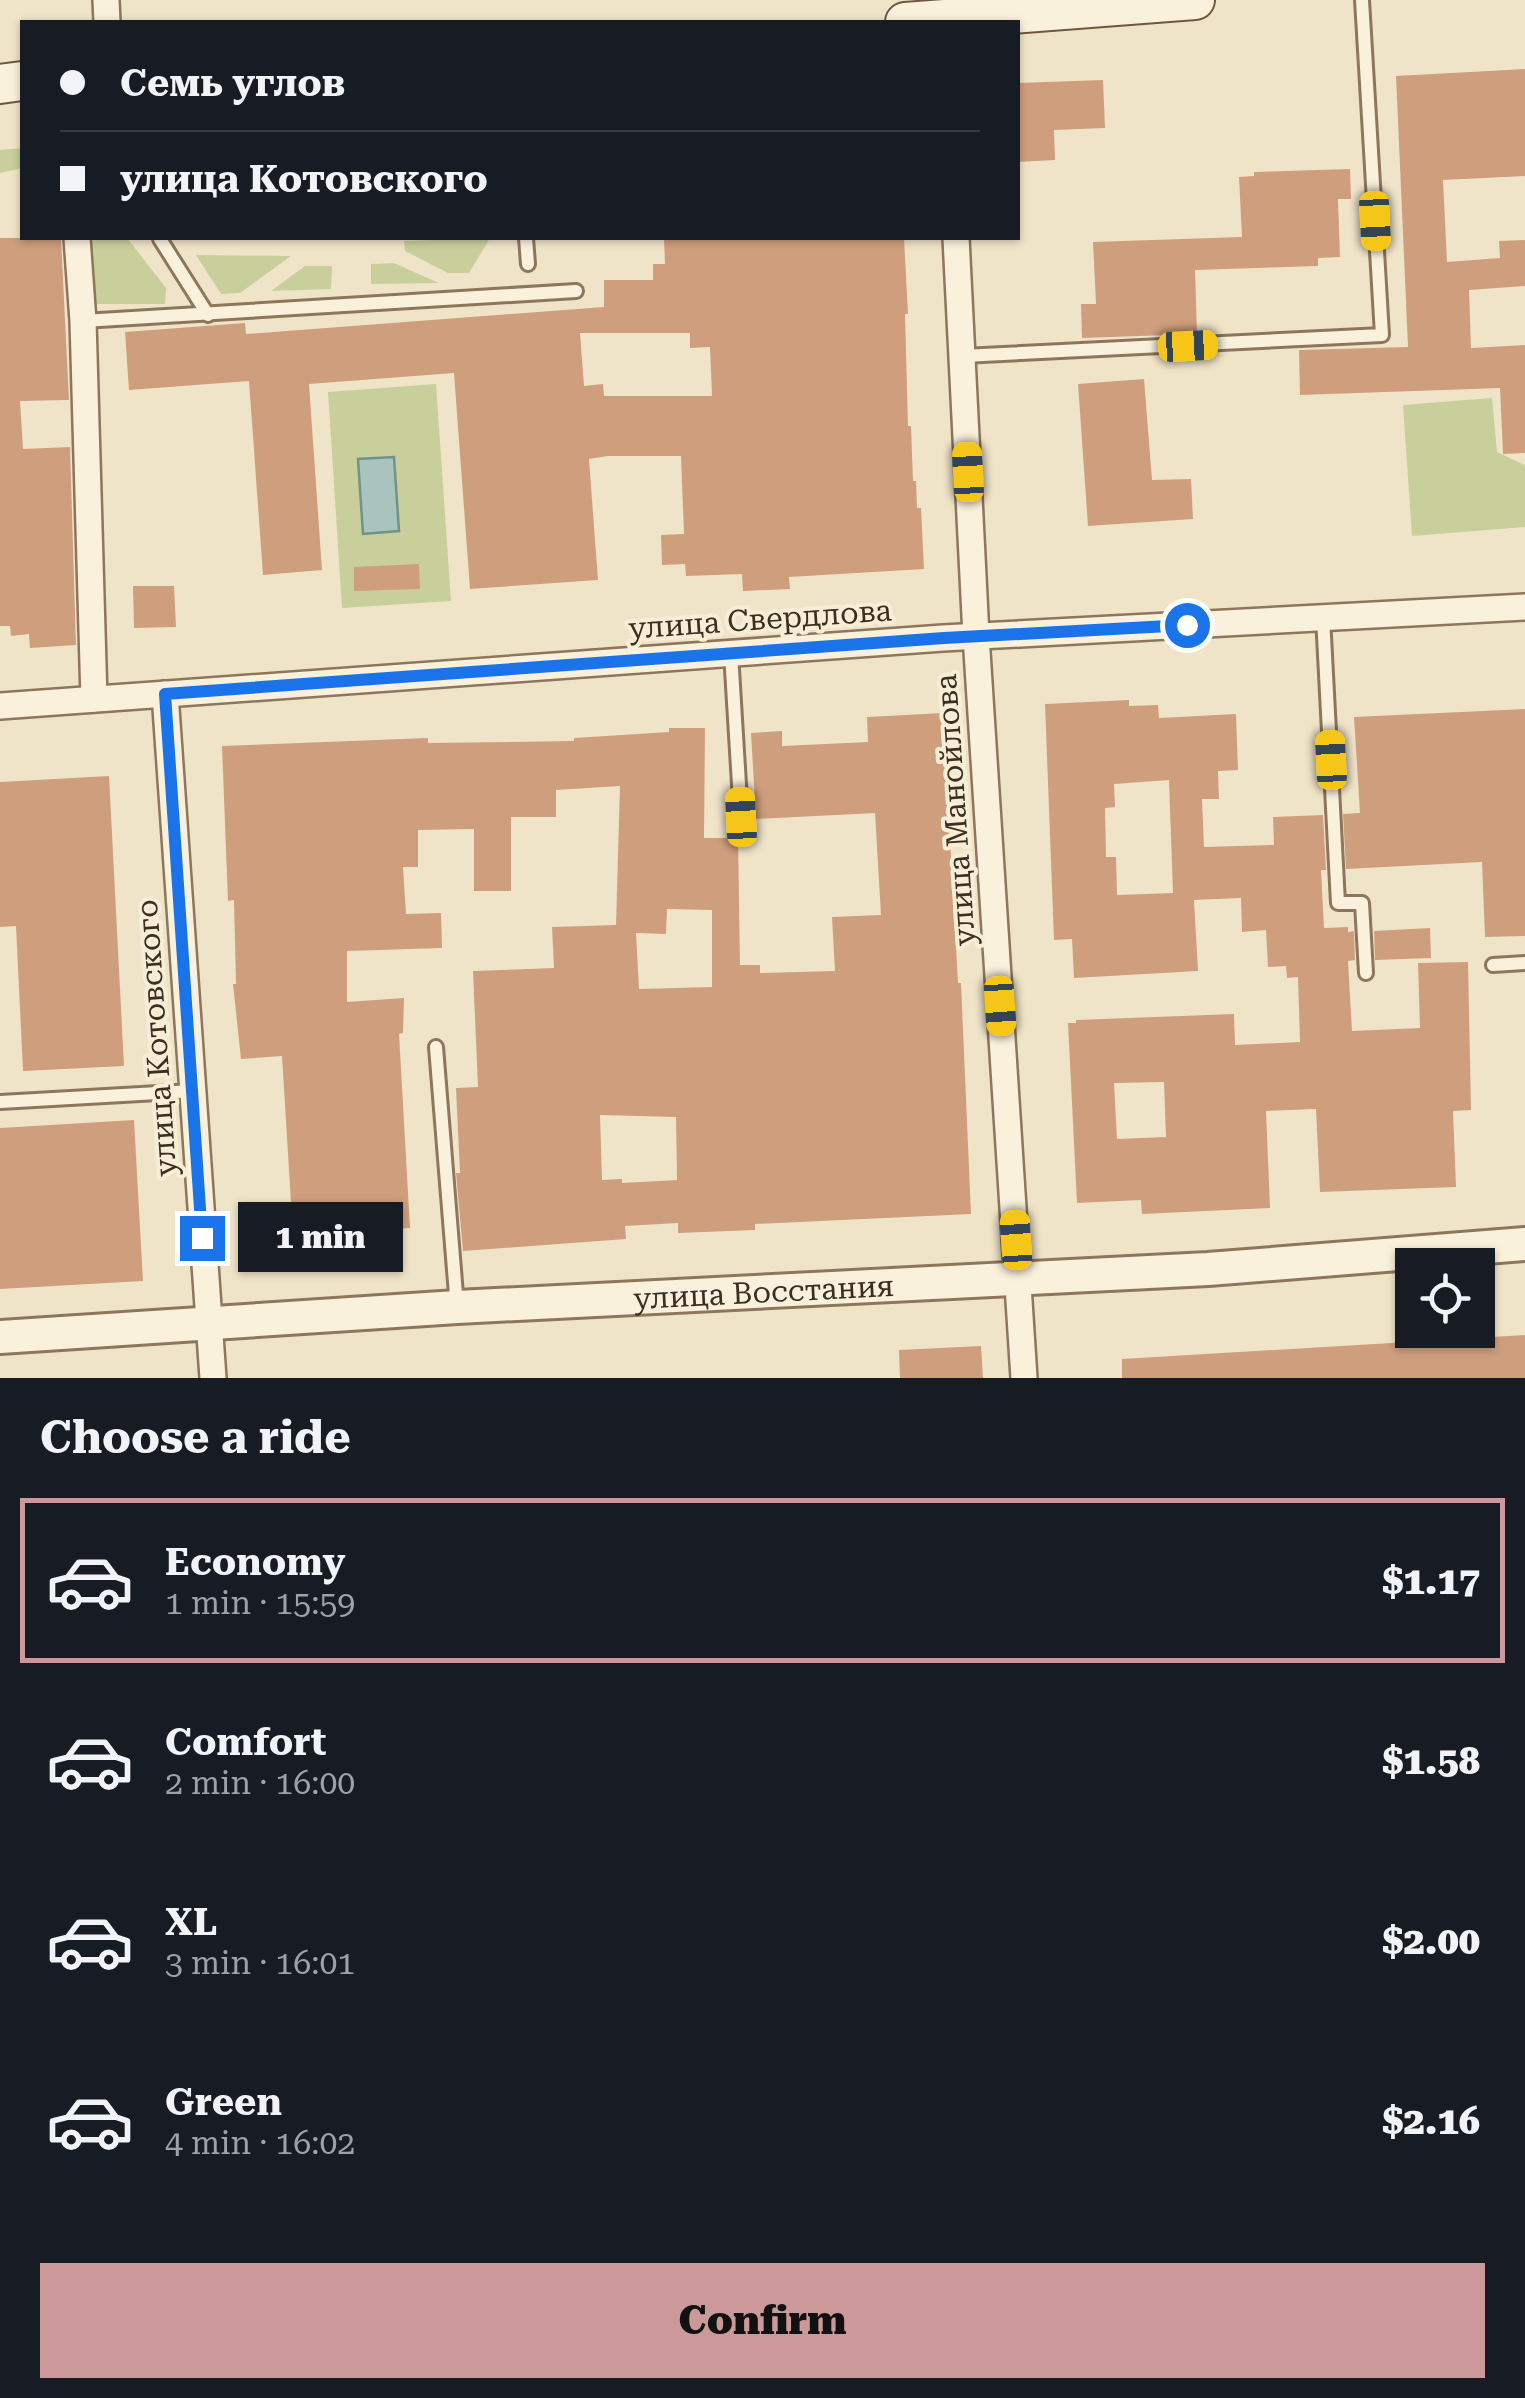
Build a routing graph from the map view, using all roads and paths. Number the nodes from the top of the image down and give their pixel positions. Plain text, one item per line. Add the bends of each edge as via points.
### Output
1 (1195, 0) edge
2 (1362, 0) edge
3 (944, 14) edge
4 (915, 20) edge
5 (77, 240) edge
6 (160, 240) edge
7 (526, 240) edge
8 (956, 240) edge
9 (528, 264) dead end
10 (576, 291) dead end
11 (208, 315) junction
12 (83, 322) junction
13 (963, 356) junction
14 (1525, 606) edge
15 (1323, 617) junction
16 (976, 636) junction
17 (731, 653) junction
18 (165, 694) junction
19 (94, 698) junction
20 (0, 706) edge
21 (741, 817) dead end
22 (1525, 963) edge
23 (1494, 965) dead end
24 (1366, 973) dead end
25 (436, 1046) dead end
26 (192, 1092) junction
27 (0, 1102) edge
28 (1525, 1244) edge
29 (1018, 1278) junction
30 (457, 1306) junction
31 (209, 1323) junction
32 (0, 1337) edge
33 (213, 1378) edge
34 (1024, 1378) edge

1 - 3 main road
2 - 13 lane via 1382,335
3 - 4 main road
5 - 12 street
6 - 11 lane
7 - 9 lane
8 - 13 street, улица Манойлова
10 - 11 lane
11 - 12 lane
12 - 19 street
13 - 16 street, улица Манойлова
14 - 15 street, улица Свердлова
15 - 16 street, улица Свердлова
15 - 24 lane via 1338,903 1362,903
16 - 17 street, улица Свердлова
16 - 29 street, улица Манойлова
17 - 18 street, улица Свердлова
17 - 21 lane
18 - 19 street, улица Свердлова
18 - 26 street, улица Котовского
19 - 20 street, улица Свердлова
22 - 23 lane
25 - 30 lane
26 - 27 lane
26 - 31 street, улица Котовского
28 - 29 street, улица Восстания
29 - 30 street, улица Восстания
29 - 34 street, улица Манойлова
30 - 31 street, улица Восстания
31 - 32 street, улица Восстания
31 - 33 street, улица Котовского

